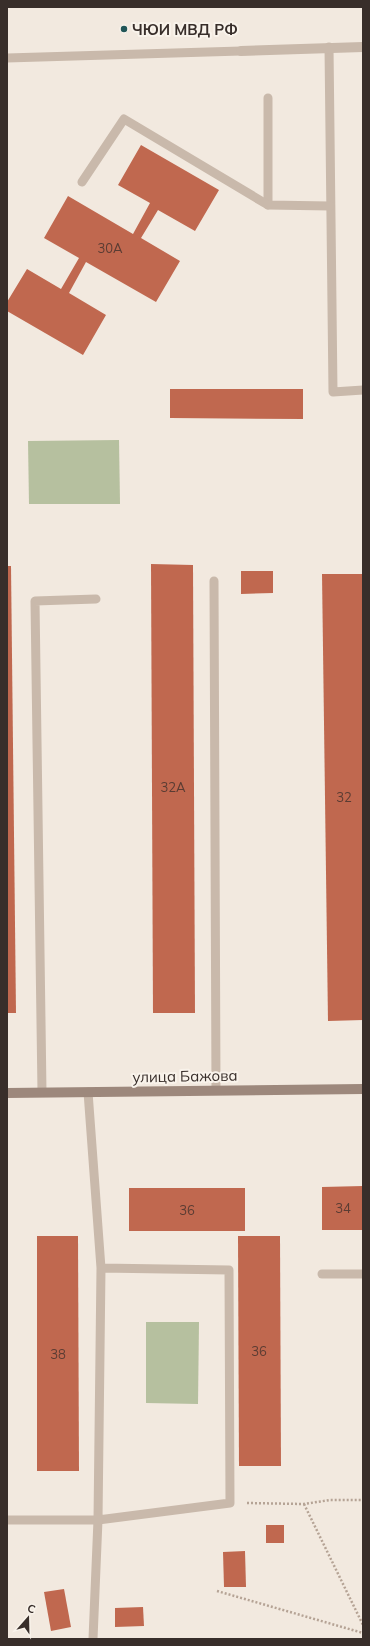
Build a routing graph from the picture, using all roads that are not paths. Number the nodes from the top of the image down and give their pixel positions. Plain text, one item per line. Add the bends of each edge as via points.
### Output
1 (329, 47) junction
2 (363, 47) edge
3 (241, 51) joint
4 (7, 58) edge
5 (268, 98) dead end
6 (82, 182) dead end
7 (268, 205) junction
8 (330, 206) junction
9 (363, 390) edge
10 (214, 581) dead end
11 (96, 599) dead end
12 (216, 1090) junction
13 (363, 1090) edge
14 (42, 1092) junction
15 (88, 1092) junction
16 (7, 1093) edge
17 (101, 1268) junction
18 (322, 1274) dead end
19 (363, 1274) edge
20 (7, 1520) edge
21 (98, 1520) junction
22 (93, 1639) edge

1 - 2 street
1 - 3 street
1 - 8 lane
3 - 4 lane
5 - 7 lane
6 - 7 lane via 124,119
7 - 8 lane
8 - 9 lane via 333,392
10 - 12 lane
11 - 14 lane via 35,601
12 - 13 street, улица Бажова
12 - 15 street, улица Бажова
14 - 15 street, улица Бажова
14 - 16 street, улица Бажова
15 - 17 lane
17 - 21 lane
17 - 21 lane via 229,1270 230,1503
18 - 19 lane
20 - 21 lane
21 - 22 lane

